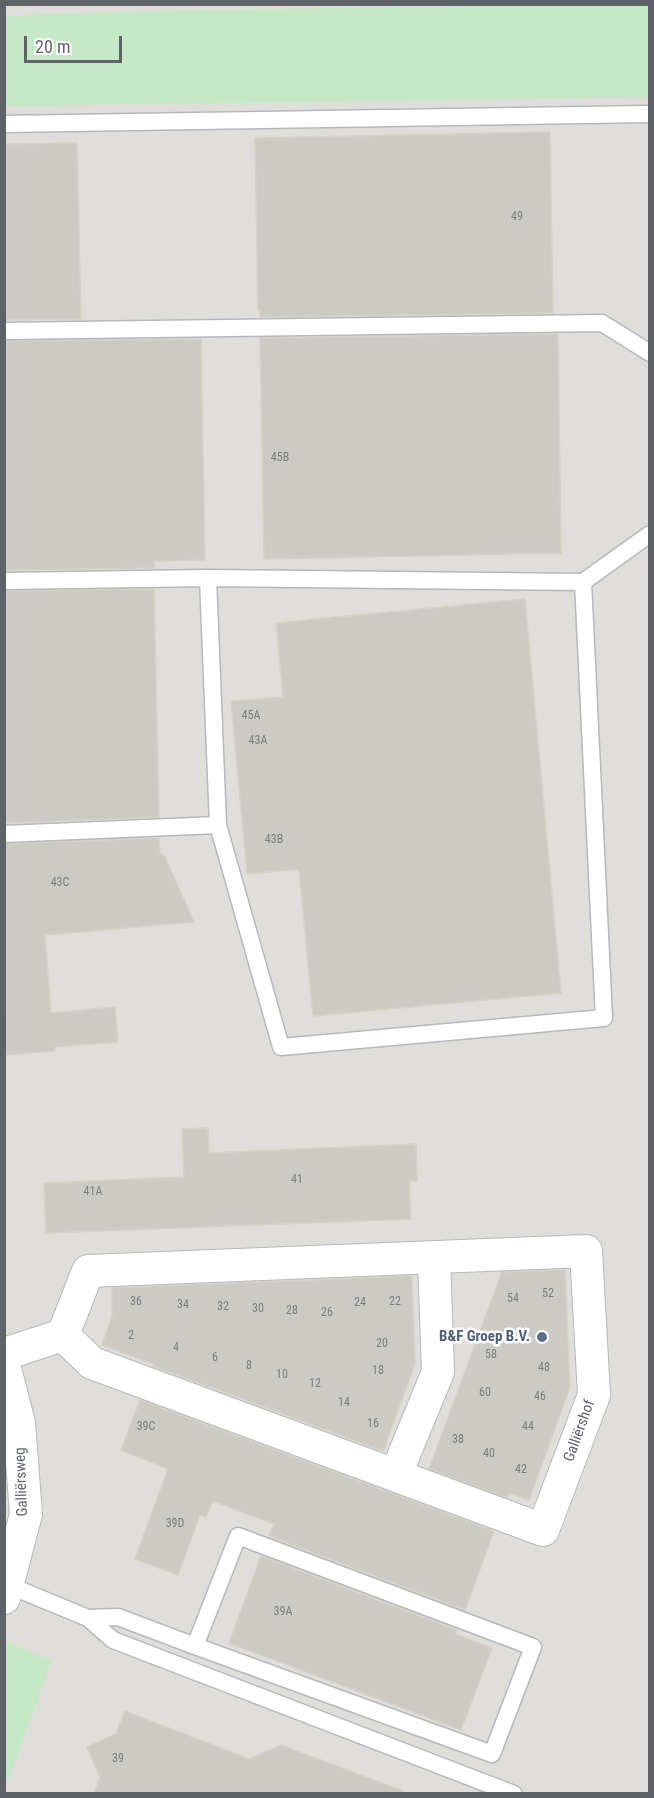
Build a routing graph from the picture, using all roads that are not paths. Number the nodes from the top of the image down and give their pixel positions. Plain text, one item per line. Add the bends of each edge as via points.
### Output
1 (647, 114) dead end
2 (4, 124) edge
3 (4, 331) edge
4 (650, 352) edge
5 (650, 534) edge
6 (208, 578) junction
7 (4, 581) edge
8 (583, 582) junction
9 (218, 825) junction
10 (4, 834) edge
11 (434, 1257) junction
12 (63, 1335) junction
13 (4, 1354) edge
14 (4, 1365) edge
15 (396, 1474) junction
16 (6, 1592) edge
17 (87, 1618) junction
18 (195, 1646) junction
19 (514, 1794) edge

1 - 2 lane
3 - 4 lane via 602,323
5 - 8 lane
6 - 7 lane
6 - 8 lane
6 - 9 lane
8 - 9 lane via 604,1018 281,1047
9 - 10 lane
11 - 12 street, Galliërshof via 88,1271
11 - 15 street via 438,1372
11 - 15 street, Galliërshof via 586,1251 594,1395 543,1530
12 - 13 street
12 - 15 street, Galliërshof via 92,1363
14 - 16 street, Galliërsweg via 19,1423 26,1514
16 - 17 lane
17 - 18 lane via 118,1617
17 - 19 lane via 113,1640
18 - 18 lane via 492,1754 532,1647 238,1536

